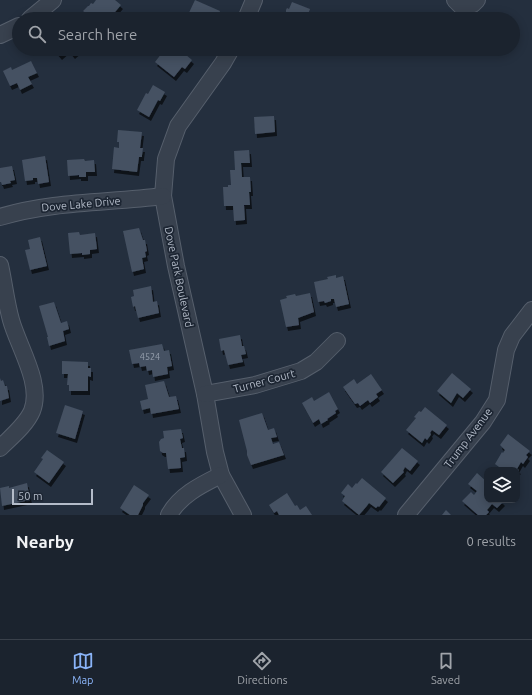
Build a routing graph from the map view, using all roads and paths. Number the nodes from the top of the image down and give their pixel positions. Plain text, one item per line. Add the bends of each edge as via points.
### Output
1 (53, 0) edge
2 (254, 0) edge
3 (455, 0) edge
4 (477, 0) edge
5 (38, 12) edge
6 (249, 12) edge
7 (12, 29) edge
8 (0, 35) edge
9 (227, 56) edge
10 (163, 196) junction
11 (0, 217) edge
12 (0, 265) edge
13 (532, 310) edge
14 (337, 341) dead end
15 (205, 394) junction
16 (0, 448) edge
17 (221, 475) junction
18 (169, 515) edge
19 (243, 515) edge
20 (406, 515) edge

1 - 5 street
2 - 6 street
3 - 4 street via 461,6 473,4
7 - 8 street
9 - 10 street, Dove Park Boulevard via 178,126 166,159
10 - 11 street, Dove Lake Drive via 48,206
10 - 15 street, Dove Park Boulevard
12 - 16 street via 11,320 35,388 32,412
13 - 20 street, Trump Avenue via 512,336 506,350 497,400 483,422
14 - 15 street, Turner Court via 316,362 301,371 255,385
15 - 17 street, Dove Park Boulevard
17 - 18 street via 196,487 172,508
17 - 19 street, Dove Park Boulevard

